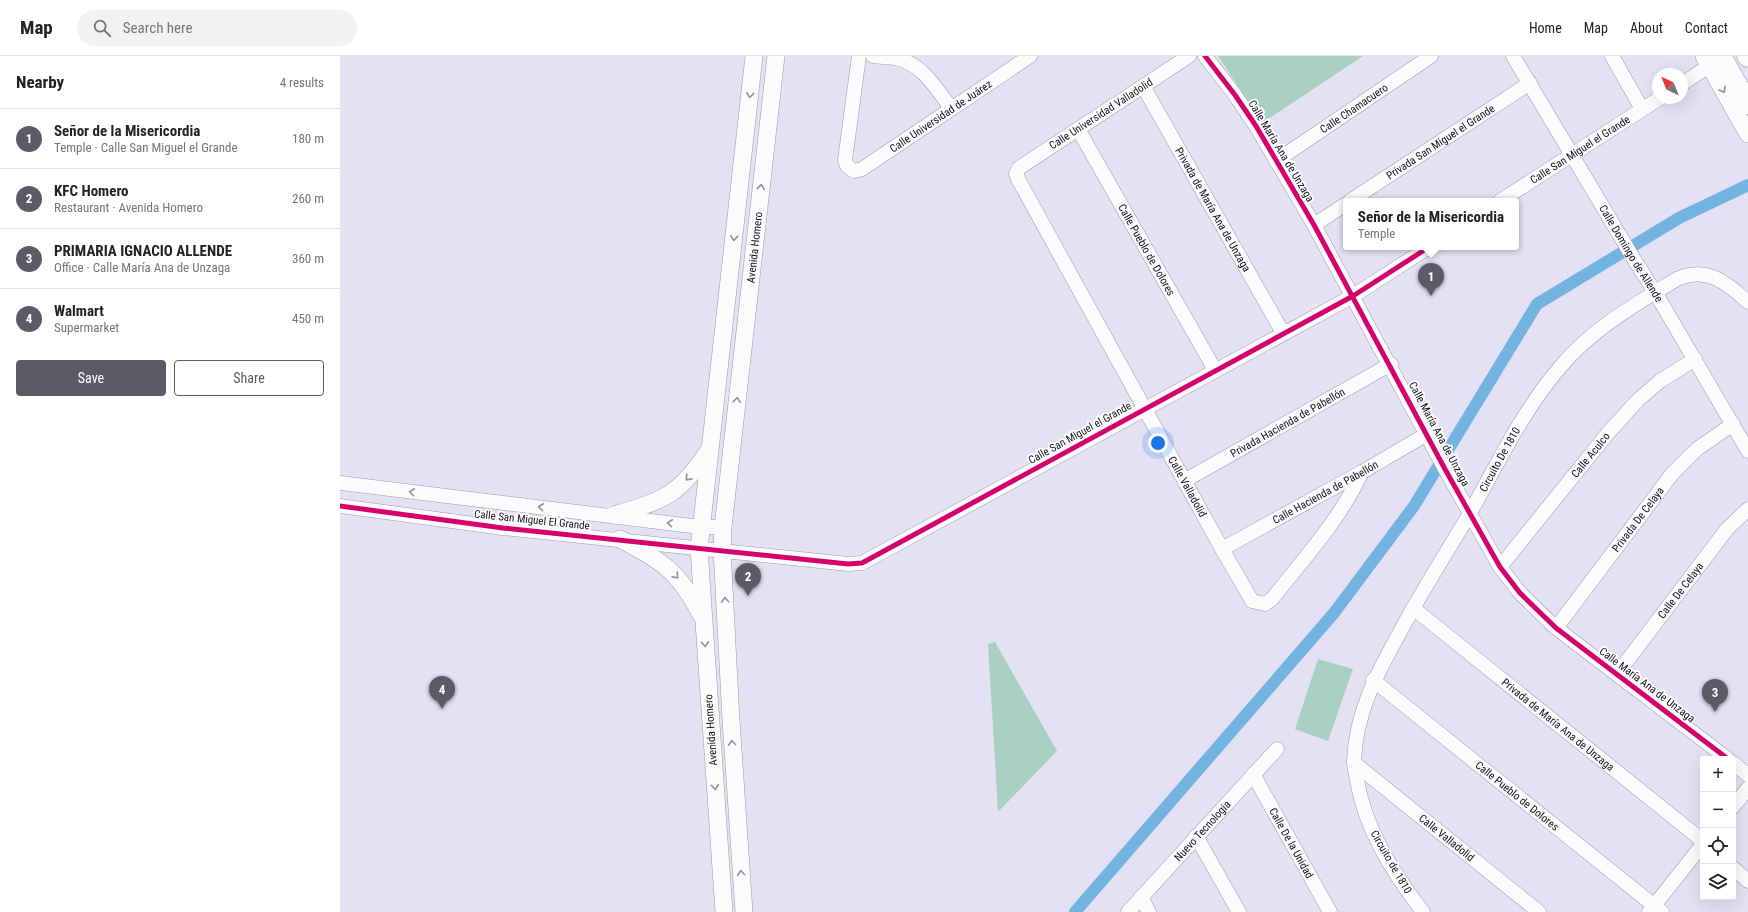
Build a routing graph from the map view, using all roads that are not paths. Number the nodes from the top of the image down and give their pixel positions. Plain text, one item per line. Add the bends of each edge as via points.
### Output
1 (754, 56) edge
2 (776, 56) edge
3 (858, 56) edge
4 (873, 56) edge
5 (1030, 56) edge
6 (1189, 56) edge
7 (1205, 56) edge
8 (1431, 56) edge
9 (1513, 56) edge
10 (1612, 56) edge
11 (1711, 59) edge
12 (1015, 60) edge
13 (1688, 79) edge
14 (1530, 83) junction
15 (1143, 86) junction
16 (1652, 103) edge
17 (1748, 104) edge
18 (951, 108) junction
19 (1642, 109) junction
20 (1078, 129) junction
21 (1748, 134) edge
22 (1572, 154) junction
23 (1276, 161) junction
24 (1016, 174) joint
25 (1355, 198) edge
26 (1505, 198) edge
27 (1343, 206) edge
28 (1314, 224) junction
29 (1424, 250) edge
30 (1655, 292) junction
31 (1353, 296) junction
32 (1748, 302) edge
33 (1283, 333) junction
34 (1695, 359) junction
35 (1391, 364) junction
36 (1215, 370) junction
37 (1145, 409) junction
38 (1733, 424) junction
39 (1427, 434) junction
40 (712, 439) junction
41 (1748, 451) edge
42 (1362, 472) junction
43 (1184, 481) junction
44 (340, 484) edge
45 (340, 506) edge
46 (1748, 509) edge
47 (1470, 513) junction
48 (614, 515) junction
49 (700, 527) junction
50 (723, 527) junction
51 (620, 539) junction
52 (699, 549) junction
53 (1222, 549) junction
54 (722, 550) junction
55 (1500, 567) junction
56 (1413, 608) junction
57 (704, 620) junction
58 (1556, 628) junction
59 (1617, 674) junction
60 (1373, 680) junction
61 (1277, 749) dead end
62 (1724, 756) edge
63 (1354, 763) junction
64 (1736, 765) edge
65 (1253, 774) junction
66 (1748, 775) edge
67 (1748, 788) edge
68 (1736, 803) edge
69 (1196, 836) junction
70 (1700, 841) edge
71 (1700, 847) edge
72 (1736, 871) edge
73 (1748, 881) edge
74 (1141, 897) junction
75 (1655, 910) edge
76 (724, 912) edge
77 (744, 912) edge
78 (1128, 912) edge
79 (1149, 912) edge
80 (1239, 912) edge
81 (1330, 912) edge
82 (1423, 912) edge
83 (1539, 912) edge

1 -> 40 main road, Avenida Homero
50 -> 2 main road, Avenida Homero
3 - 18 street, Calle Universidad de Juárez via 845,160 850,169 862,169
4 - 18 street via 895,58 914,66 929,78
5 - 12 street, Calle Universidad de Juárez
6 - 15 street, Calle Universidad Valladolid
7 - 23 street, Calle María Ana de Unzaga via 1239,102
8 - 23 street, Calle Chamacuero
9 - 14 street, Calle Domingo de Allende
10 - 19 street
11 - 13 street
11 - 17 highway
11 -> 21 main road
12 - 18 street, Calle Universidad de Juárez
14 - 22 street, Calle Domingo de Allende
14 - 25 street, Privada San Miguel el Grande
15 - 20 street, Calle Universidad Valladolid
15 - 33 street, Privada de María Ana de Unzaga
16 - 19 street, Calle San Miguel el Grande
19 - 22 street, Calle San Miguel el Grande
20 - 24 street, Calle Universidad Valladolid via 1019,168
20 - 36 street, Calle Pueblo de Dolores
22 - 26 street, Calle San Miguel el Grande
22 - 30 street, Calle Domingo de Allende
23 - 28 street, Calle María Ana de Unzaga
24 - 37 street, Calle Valladolid
27 - 28 street
28 - 31 street, Calle María Ana de Unzaga
29 - 31 street, Calle San Miguel el Grande
30 - 32 street, Circuito De 1810 via 1682,276 1697,273 1712,276 1730,286
30 - 34 street, Calle Domingo de Allende
30 - 47 street, Circuito De 1810 via 1586,340 1562,365 1528,409
31 - 33 street, Calle San Miguel el Grande
31 - 35 street, Calle María Ana de Unzaga
33 - 36 street, Calle San Miguel el Grande
34 - 38 street, Calle Domingo de Allende
34 - 55 street, Calle Aculco via 1660,381 1638,400 1608,433
35 - 39 street, Calle María Ana de Unzaga
35 - 43 street, Privada Hacienda de Pabellón
36 - 37 street, Calle San Miguel el Grande
37 - 43 street, Calle Valladolid
37 - 54 street, Calle San Miguel el Grande via 868,561 848,564
38 - 41 street, Calle Domingo de Allende
38 - 58 street, Privada De Celaya via 1697,449 1672,474
39 - 42 street, Calle Hacienda de Pabellón
39 - 47 street, Calle María Ana de Unzaga
40 -> 48 main road via 691,476 669,496
40 - 49 main road, Avenida Homero
42 - 53 street, Calle Hacienda de Pabellón
42 - 53 street, Calle Valladolid via 1338,517 1269,602 1260,604 1250,599
43 - 53 street, Calle Valladolid
48 -> 44 street, Calle San Miguel El Grande
45 - 51 street, Calle San Miguel El Grande via 503,528
46 - 59 street, Calle De Celaya via 1727,529
47 - 55 street, Calle María Ana de Unzaga
47 - 56 street, Circuito De 1810
49 -> 48 street, Calle San Miguel El Grande
49 - 50 street, Calle San Miguel El Grande
49 - 52 main road, Avenida Homero
50 - 54 main road, Avenida Homero
51 - 52 street, Calle San Miguel El Grande
51 -> 57 main road via 651,555 676,575
52 - 54 street, Calle San Miguel El Grande
52 - 57 main road, Avenida Homero
77 -> 54 main road, Avenida Homero
55 - 58 street, Calle María Ana de Unzaga via 1520,593
56 - 60 street, Circuito De 1810
56 - 70 street, Privada de María Ana de Unzaga
57 -> 76 main road, Avenida Homero
58 - 59 street, Calle María Ana de Unzaga
59 - 62 street, Calle María Ana de Unzaga
60 - 63 street, Circuito De 1810 via 1362,712
60 - 75 street, Calle Pueblo de Dolores
61 - 65 street, Nuevo Tecnologia
63 - 82 street, Circuito de 1810 via 1359,793 1376,838 1410,896
63 - 83 street, Calle Valladolid
64 - 66 street
65 - 69 street, Nuevo Tecnologia
65 - 81 street, Calle De la Unidad
67 - 68 street
69 - 74 street, Nuevo Tecnologia
69 - 80 street
71 - 75 street
72 - 73 street
74 - 78 street, Nuevo Tecnologia
74 - 79 street

